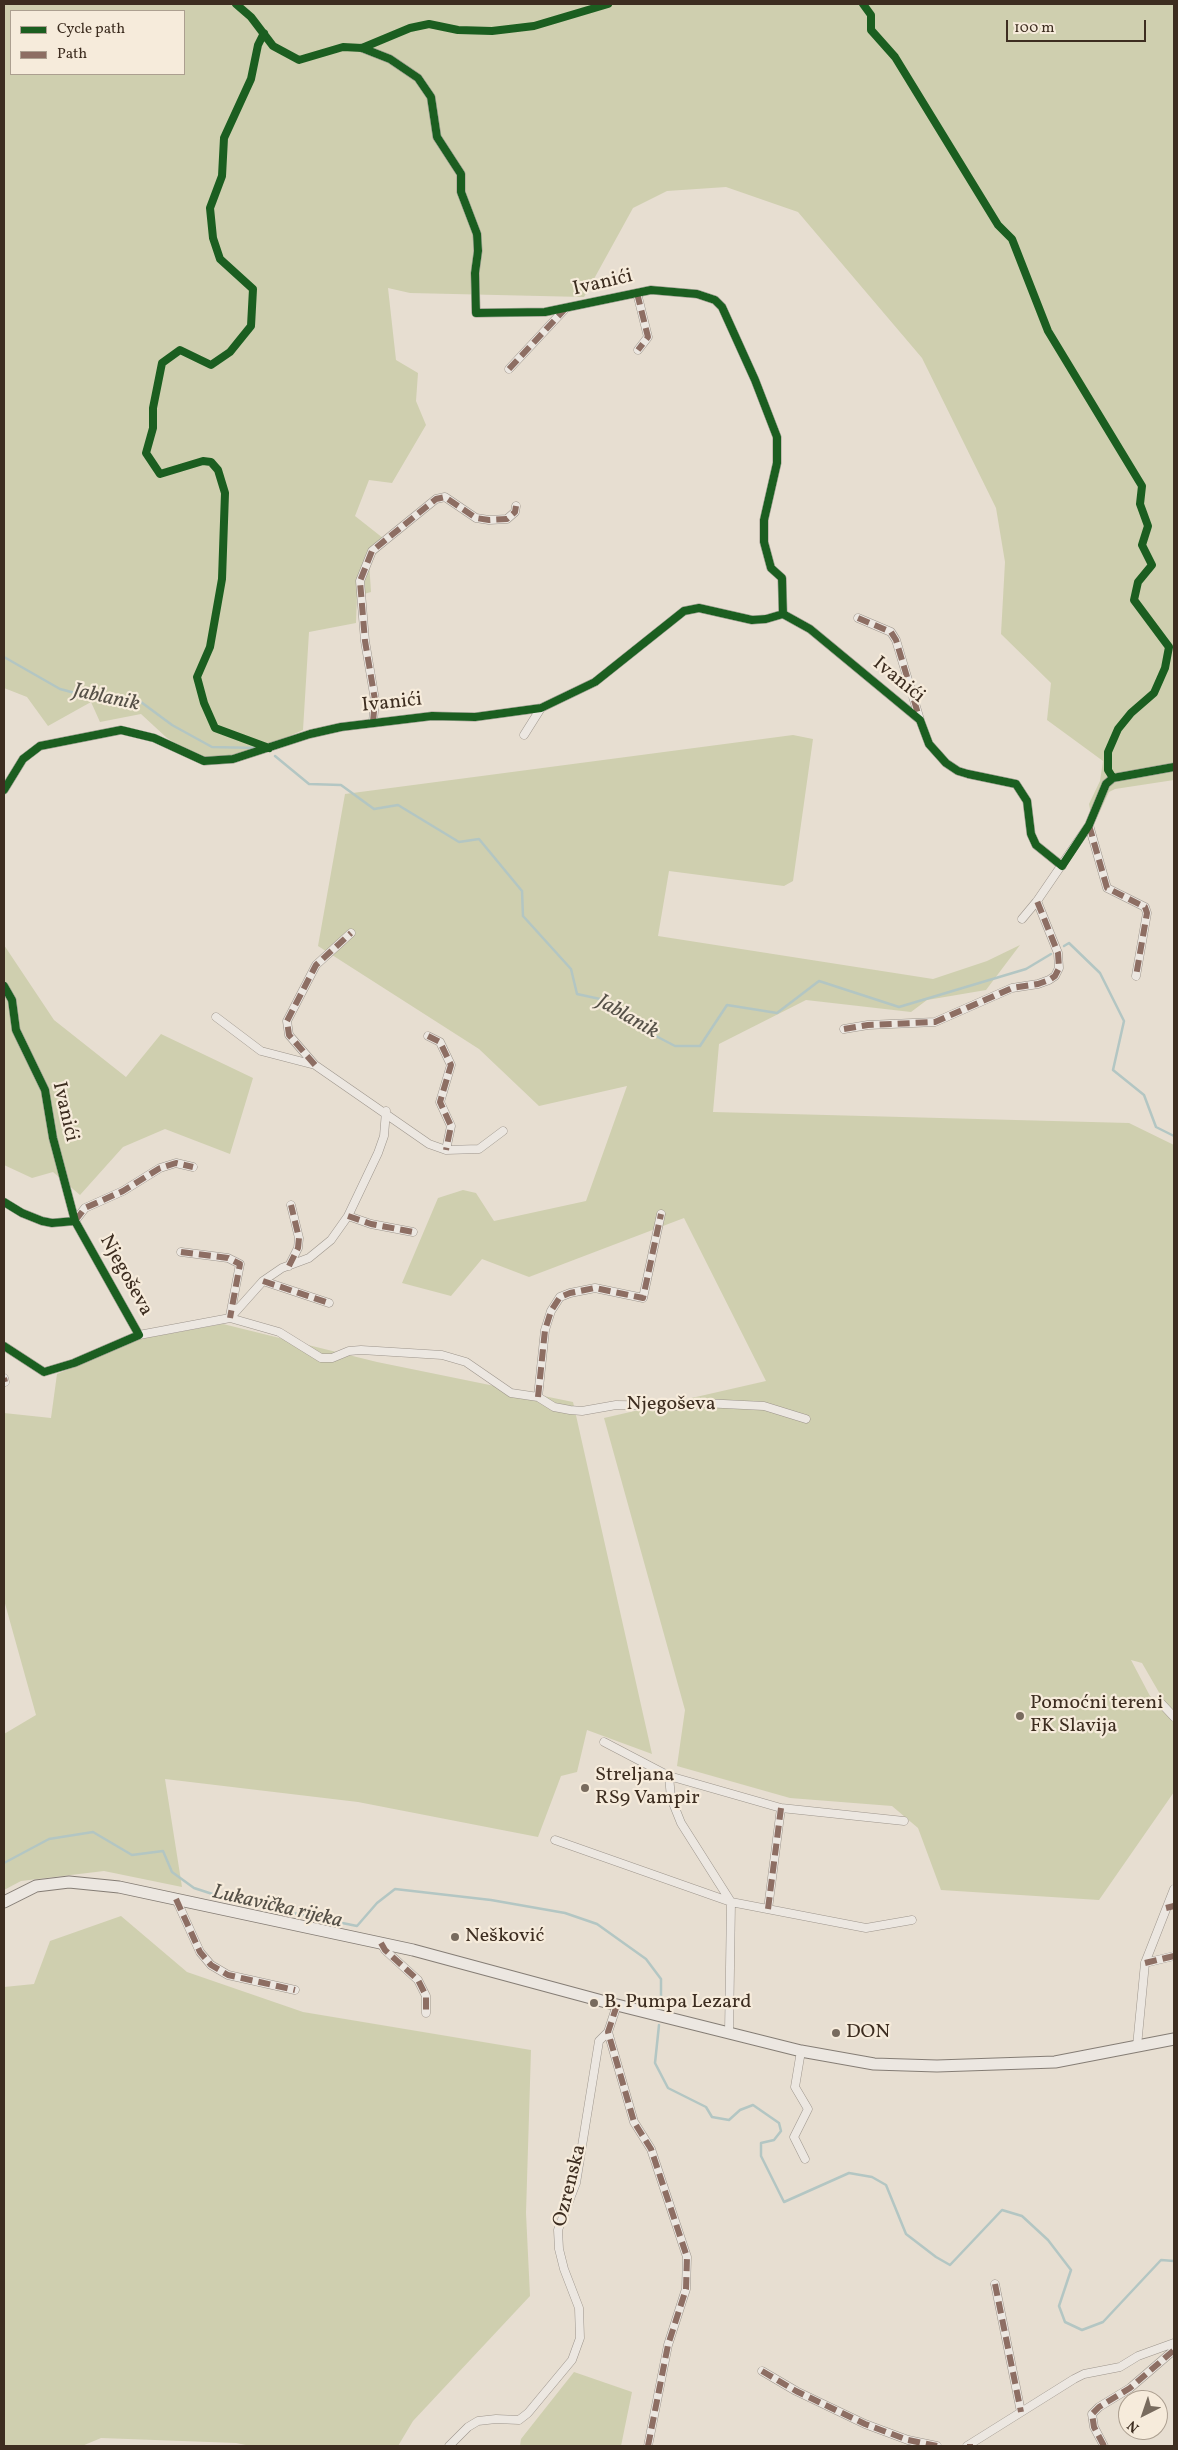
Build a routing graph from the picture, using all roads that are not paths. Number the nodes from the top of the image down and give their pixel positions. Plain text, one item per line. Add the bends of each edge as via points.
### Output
1 (362, 48) dead end
2 (637, 293) junction
3 (564, 309) junction
4 (638, 350) dead end
5 (509, 369) dead end
6 (516, 506) dead end
7 (784, 614) junction
8 (858, 618) dead end
9 (541, 708) junction
10 (920, 720) junction
11 (373, 722) junction
12 (524, 735) dead end
13 (1174, 767) edge
14 (4, 790) edge
15 (1089, 825) junction
16 (1062, 866) junction
17 (1037, 901) junction
18 (1022, 919) dead end
19 (351, 933) dead end
20 (1136, 976) dead end
21 (4, 986) edge
22 (216, 1017) dead end
23 (844, 1029) dead end
24 (428, 1036) dead end
25 (315, 1065) junction
26 (386, 1112) junction
27 (503, 1131) dead end
28 (446, 1150) junction
29 (194, 1167) dead end
30 (4, 1202) edge
31 (292, 1205) dead end
32 (661, 1214) dead end
33 (348, 1216) junction
34 (75, 1221) junction
35 (413, 1232) dead end
36 (181, 1252) dead end
37 (289, 1266) junction
38 (263, 1281) junction
39 (328, 1303) dead end
40 (230, 1318) junction
41 (140, 1335) junction
42 (4, 1346) edge
43 (538, 1397) junction
44 (806, 1418) dead end
45 (1161, 1703) dead end
46 (1174, 1717) edge
47 (604, 1742) dead end
48 (669, 1776) junction
49 (781, 1808) junction
50 (904, 1821) dead end
51 (555, 1840) dead end
52 (1174, 1890) edge
53 (176, 1899) junction
54 (4, 1902) edge
55 (731, 1902) junction
56 (1170, 1907) edge
57 (768, 1909) junction
58 (912, 1920) dead end
59 (382, 1943) junction
60 (1174, 1956) edge
61 (1145, 1963) junction
62 (295, 1990) dead end
63 (617, 2005) junction
64 (426, 2013) dead end
65 (608, 2032) junction
66 (729, 2033) junction
67 (1174, 2039) edge
68 (1137, 2046) junction
69 (801, 2051) junction
70 (805, 2159) dead end
71 (995, 2284) dead end
72 (1174, 2343) edge
73 (1174, 2350) edge
74 (762, 2371) dead end
75 (1021, 2412) junction
76 (449, 2446) edge
77 (648, 2446) edge
78 (937, 2446) edge
79 (969, 2446) edge
80 (1104, 2446) edge

1 - 3 street, Ivanići via 390,59 418,78 431,97 437,137 461,174 461,192 477,234 476,313 520,314
2 - 3 street, Ivanići
2 - 4 street via 648,337
2 - 7 street, Ivanići via 651,290 696,294 715,300 722,307 752,372 777,437 777,463 764,520 764,542 771,568 782,578
3 - 5 street
6 - 11 street, Ivanići via 515,512 507,519 489,520 476,518 445,498 436,499 372,551 360,581 365,641 375,700
7 - 9 street, Ivanići via 759,620 714,609 684,612 595,682
7 - 10 street, Ivanići via 810,629
8 - 10 street, Ivanići via 891,632 896,640
9 - 11 street, Ivanići via 476,717 432,716
9 - 12 street
10 - 16 street, Ivanići via 933,751 958,771 1016,784 1027,801 1031,834 1036,845
11 - 14 street, Ivanići via 310,734 233,759 204,761 154,738 121,730 40,746 23,760
13 - 15 street via 1113,778 1106,784
15 - 16 street
15 - 20 street via 1108,888 1145,907 1148,913
16 - 17 street
17 - 18 street
17 - 23 street via 1058,953 1059,968 1049,980 1012,988 935,1022 868,1024
19 - 25 street via 316,965 287,1021 289,1035
21 - 34 street, Ivanići via 12,1000 16,1030 45,1090 53,1138
22 - 25 street via 261,1051
24 - 28 street via 440,1042 451,1065 440,1102 451,1126
25 - 26 street
26 - 28 street via 429,1144
26 - 33 street via 384,1136
27 - 28 street via 479,1149
29 - 34 street via 176,1163 160,1168 123,1191 85,1208
30 - 34 street, Njegoševa via 42,1221
31 - 37 street via 299,1238
32 - 43 street via 643,1298 595,1288 560,1297 545,1330
33 - 35 street
33 - 37 street via 331,1240 309,1258
34 - 41 street, Njegoševa
36 - 40 street via 228,1258 240,1264
37 - 38 street
38 - 39 street
38 - 40 street
40 - 41 street, Njegoševa
40 - 43 street, Njegoševa via 279,1332 321,1358 361,1350 442,1355 466,1362 511,1392
41 - 42 street, Njegoševa via 74,1364 44,1372
43 - 44 street, Njegoševa via 554,1407 582,1411 616,1405 703,1404 764,1406
45 - 46 street
47 - 48 street
48 - 49 street
48 - 55 street via 671,1798 681,1823
49 - 50 street
49 - 57 street
51 - 55 street
52 - 56 street
53 - 54 main road via 118,1887 69,1882 36,1886
53 - 59 main road
53 - 62 street via 200,1952 211,1965 228,1975
55 - 57 street
55 - 66 street
56 - 61 street
57 - 58 street via 866,1928
59 - 63 main road
59 - 64 street via 385,1950 418,1980 426,1996
60 - 61 street
61 - 68 street
63 - 65 street, Ozrenska
63 - 66 main road
65 - 76 street, Ozrenska via 599,2041 576,2183 558,2230 564,2269 579,2308 580,2338 575,2353 556,2382 519,2420 478,2421
65 - 77 street via 634,2122 651,2150 687,2257 686,2289 668,2345
66 - 69 main road
67 - 68 main road
68 - 69 main road via 1055,2062 937,2066 874,2064
69 - 70 street via 795,2087 808,2109 794,2137
71 - 75 street
72 - 75 street via 1138,2356 1120,2367 1084,2374
73 - 80 street via 1130,2388 1099,2406 1092,2414 1094,2427
74 - 78 street via 865,2424 908,2440
75 - 79 street

